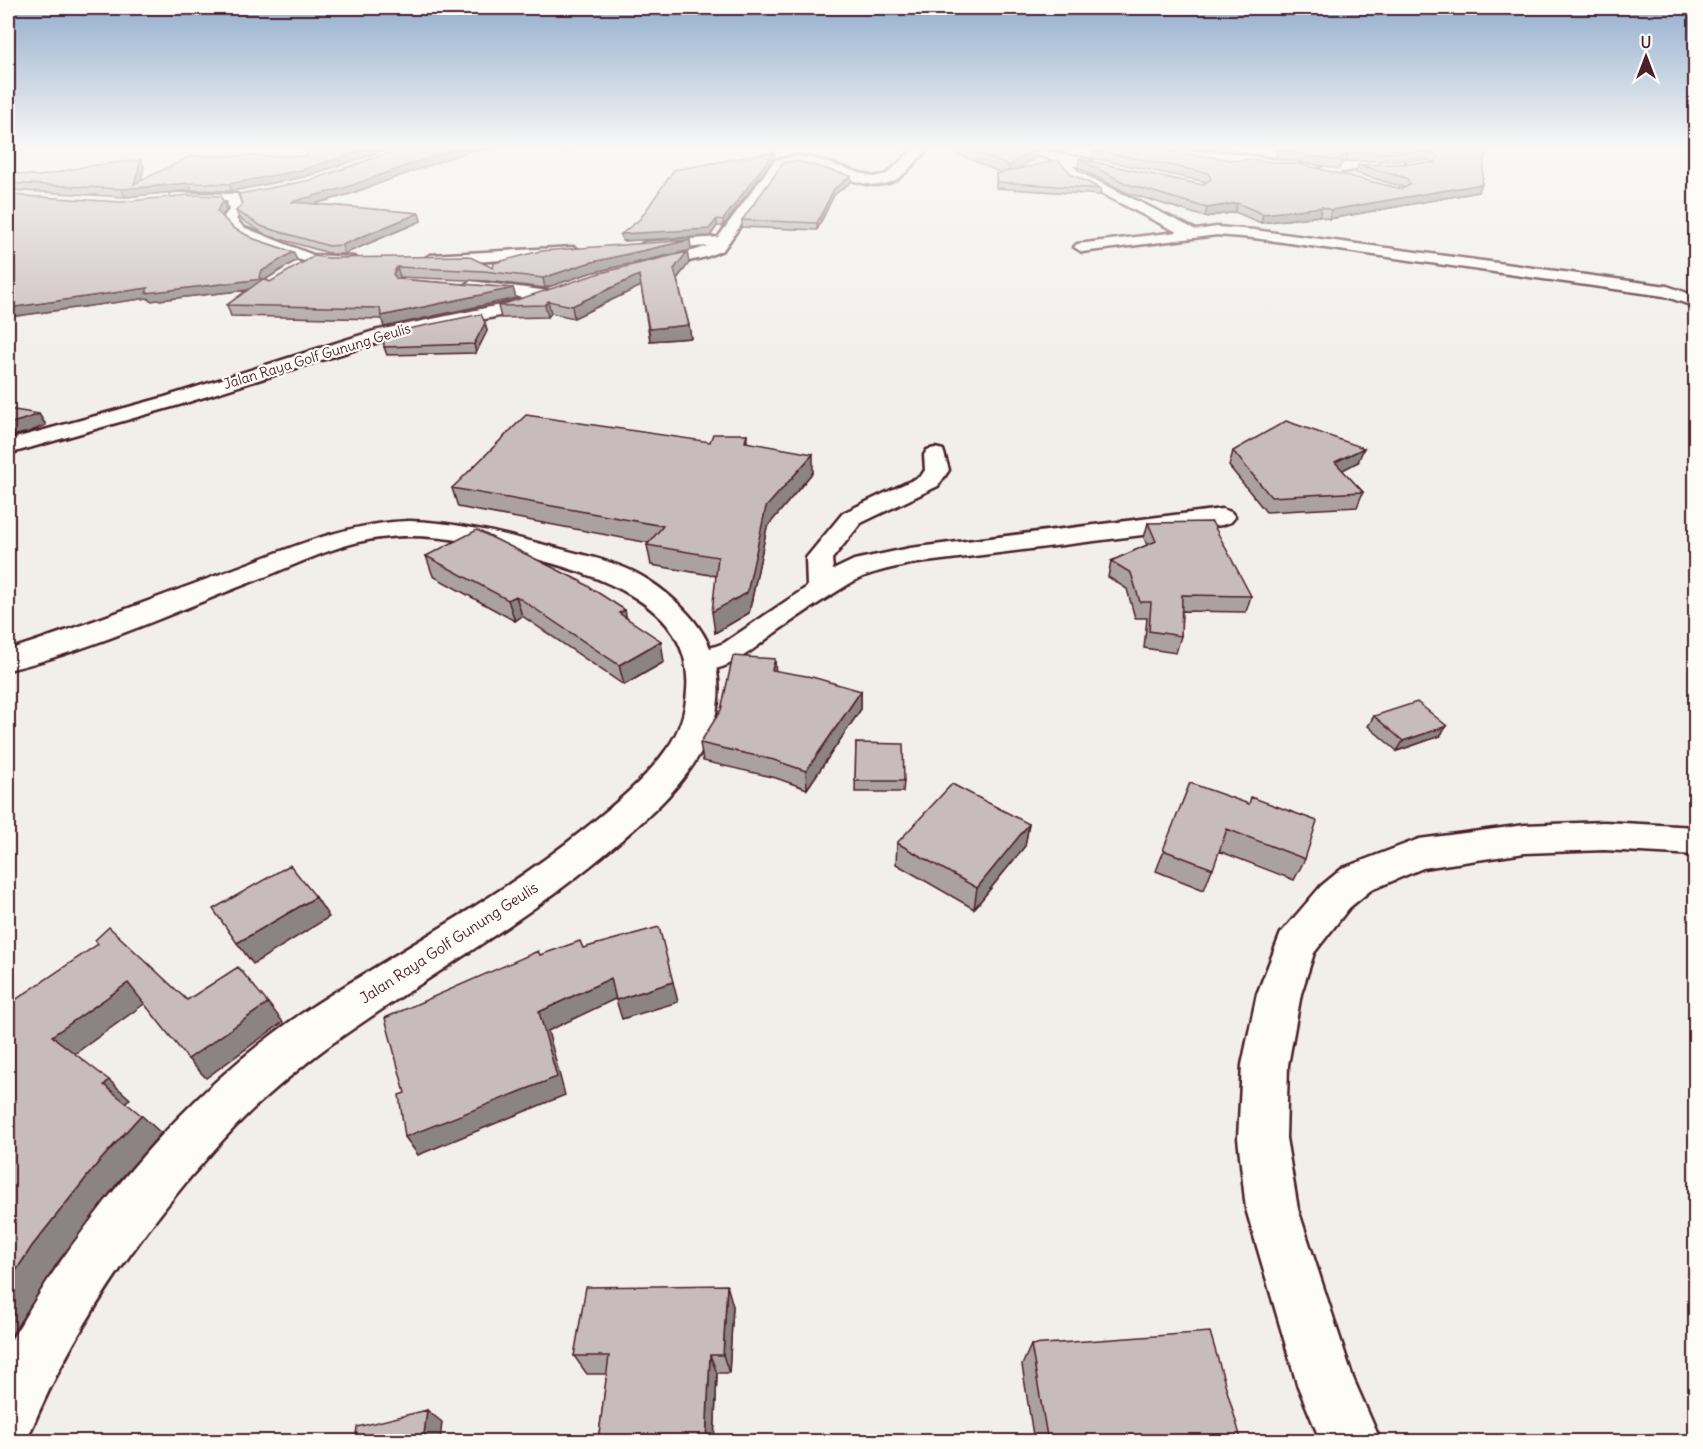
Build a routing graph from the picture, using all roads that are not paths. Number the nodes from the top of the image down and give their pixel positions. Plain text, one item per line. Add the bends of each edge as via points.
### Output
1 (231, 217) edge
2 (740, 217) edge
3 (1158, 217) edge
4 (1194, 235) junction
5 (722, 241) junction
6 (1083, 247) dead end
7 (629, 249) edge
8 (585, 251) edge
9 (311, 260) junction
10 (414, 261) edge
11 (373, 262) edge
12 (296, 268) edge
13 (625, 271) edge
14 (458, 285) edge
15 (570, 287) edge
16 (549, 296) junction
17 (1695, 302) edge
18 (8, 447) edge
19 (935, 455) dead end
20 (1222, 517) dead end
21 (822, 590) junction
22 (8, 660) edge
23 (702, 662) junction
24 (1695, 841) edge
25 (8, 1414) edge
26 (1351, 1442) edge

1 - 9 street via 233,226
2 - 5 street
3 - 4 street
4 - 6 street
4 - 17 street via 1217,231 1254,234 1667,291
5 - 7 street
5 - 13 street via 709,252
8 - 10 street
9 - 11 street
9 - 12 street
14 - 16 street
15 - 16 street, Jalan Raya Golf Gunung Geulis
16 - 18 street, Jalan Raya Golf Gunung Geulis via 504,310 400,329 172,401
19 - 21 street via 938,470 930,481 852,518 819,558
20 - 21 street via 885,560 864,566
21 - 23 street via 735,650
22 - 23 street, Jalan Raya Golf Gunung Geulis via 86,635 326,544 364,533 407,528 465,533 617,575 676,616 694,641
23 - 25 street, Jalan Raya Golf Gunung Geulis via 702,694 691,738 672,767 622,818 580,854 487,921 291,1048 237,1092 196,1134 127,1214 68,1296 42,1340
24 - 26 street via 1604,836 1525,839 1419,854 1357,879 1335,897 1296,945 1279,994 1264,1065 1262,1138 1272,1209 1326,1384

